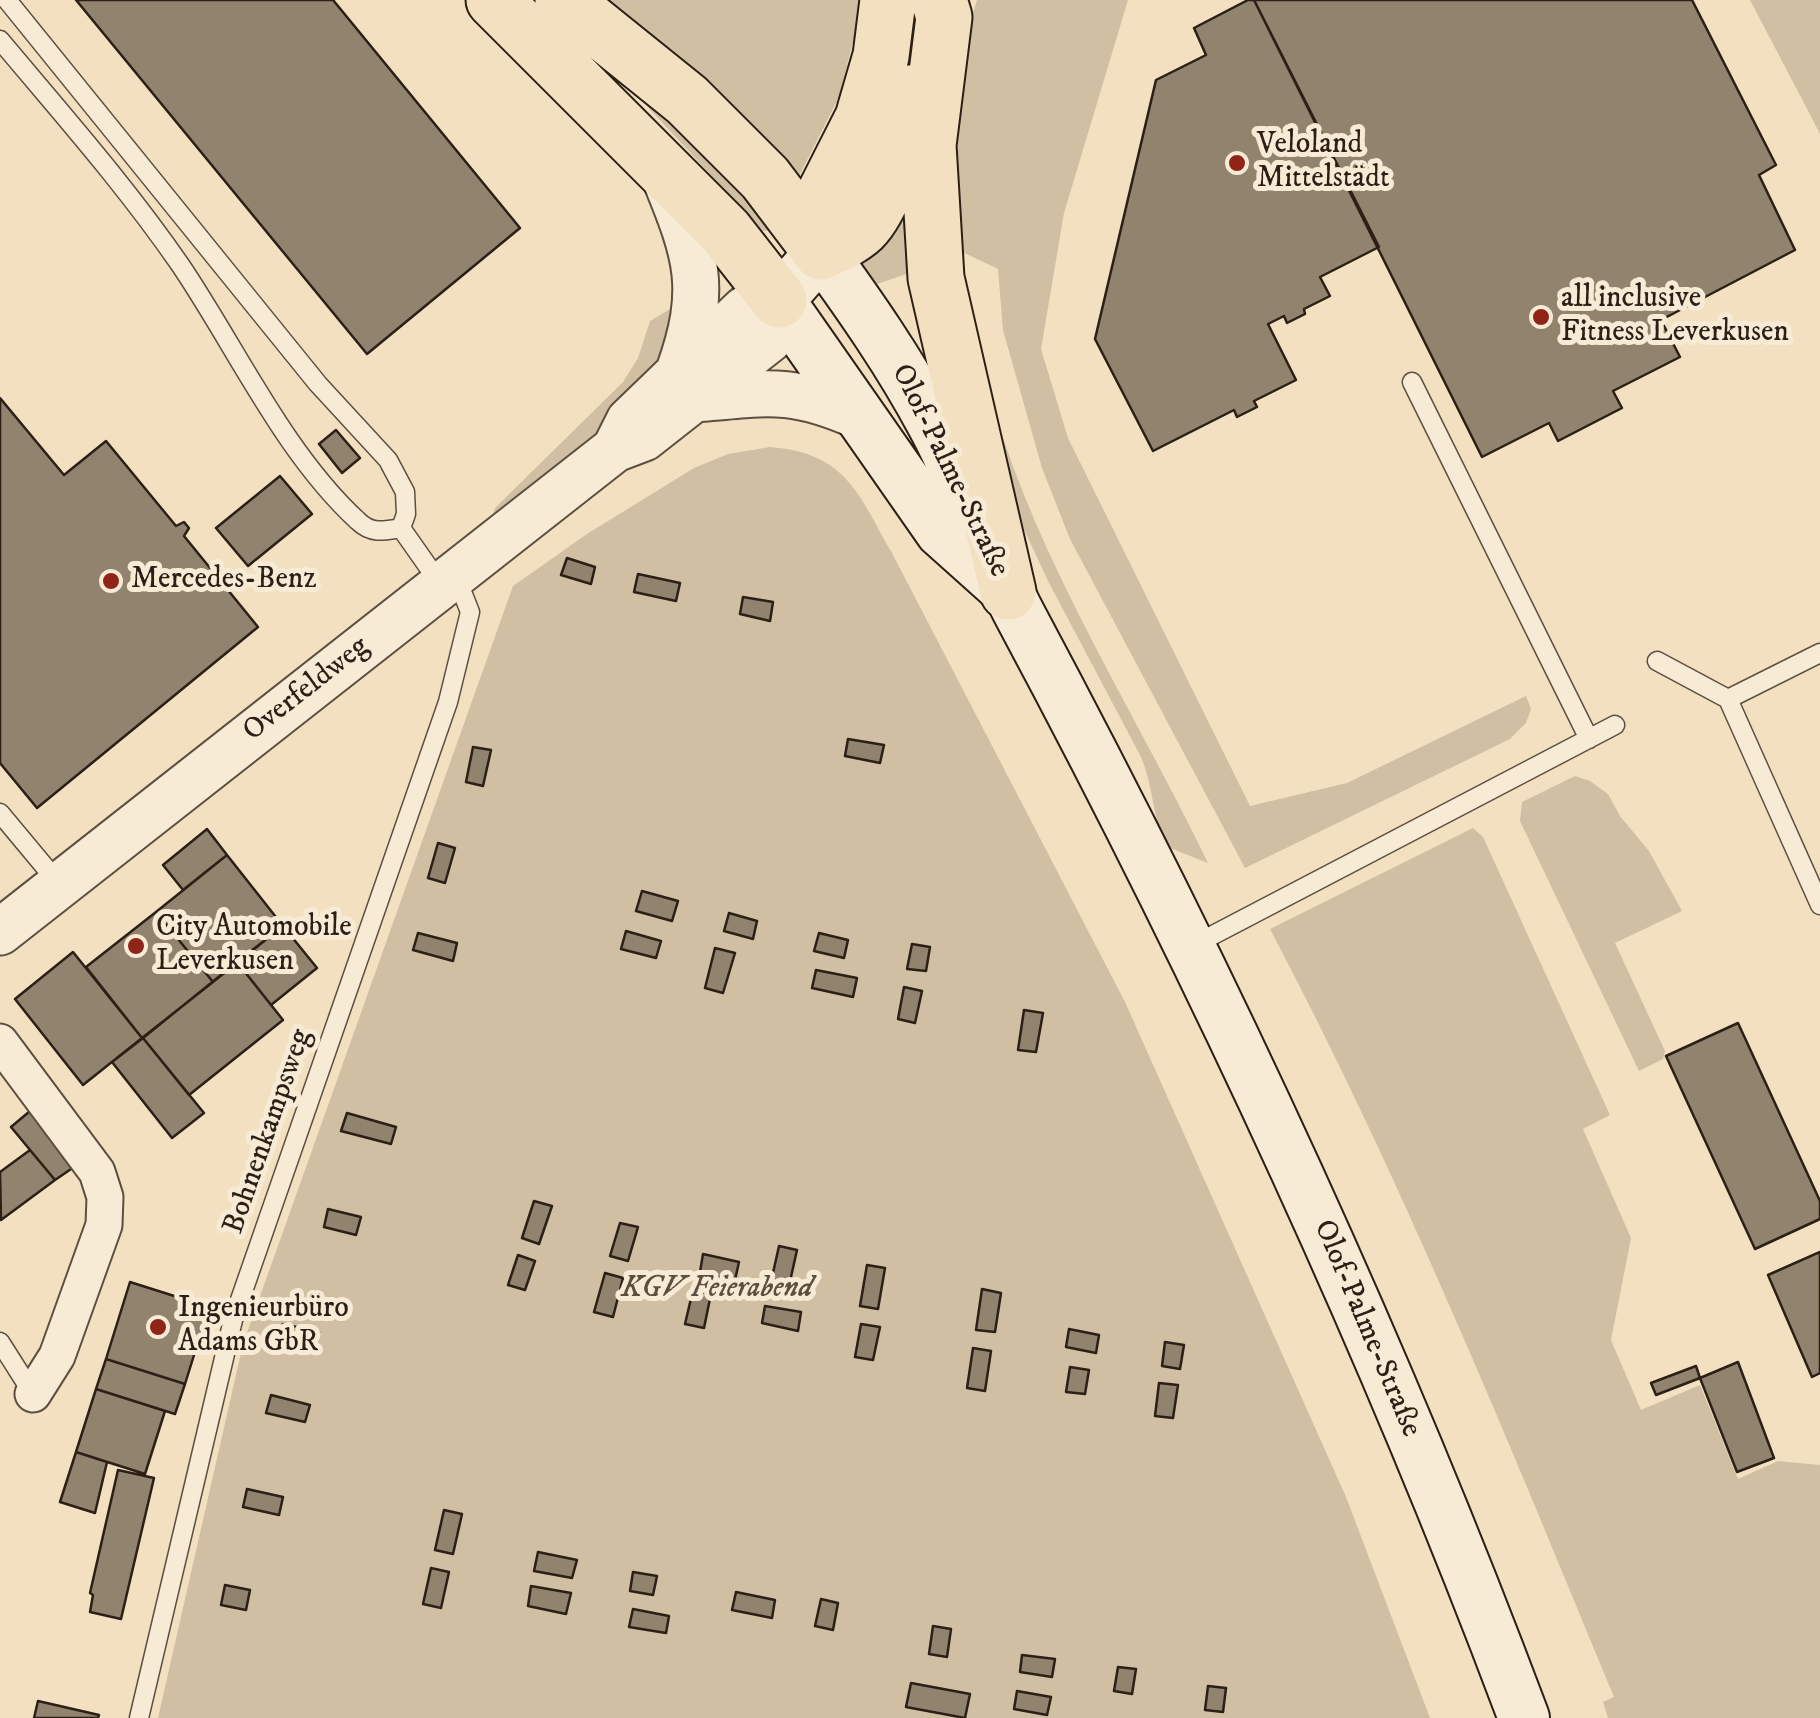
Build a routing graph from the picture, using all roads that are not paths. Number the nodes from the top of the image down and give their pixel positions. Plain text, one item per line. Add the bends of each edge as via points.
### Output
1 (8, 0) edge
2 (494, 0) edge
3 (563, 0) edge
4 (888, 0) edge
5 (928, 0) edge
6 (938, 0) edge
7 (0, 40) edge
8 (660, 167) junction
9 (820, 252) junction
10 (779, 300) junction
11 (1412, 382) dead end
12 (688, 386) junction
13 (863, 418) junction
14 (401, 528) junction
15 (448, 579) junction
16 (1008, 592) junction
17 (1820, 653) edge
18 (1657, 661) dead end
19 (1728, 699) junction
20 (1615, 725) dead end
21 (1590, 738) junction
22 (0, 813) edge
23 (60, 885) junction
24 (1820, 904) edge
25 (0, 932) edge
26 (1192, 946) junction
27 (0, 1042) edge
28 (0, 1342) edge
29 (33, 1394) joint
30 (139, 1718) edge
31 (1524, 1718) edge

1 - 14 lane via 318,384 388,460 405,492
2 - 8 highway
3 - 9 highway via 686,100 765,178
4 - 9 highway via 863,118 817,217
5 - 9 highway via 899,147 883,190 864,226
6 - 16 highway via 944,17 928,145 936,278
7 - 14 lane via 180,265 309,466 370,530
8 - 10 highway via 725,231
8 - 12 street via 688,235 697,284
9 - 10 main road
9 - 16 main road, Olof-Palme-Straße via 876,326 934,426
10 - 12 street, Overfeldweg via 745,309
10 - 13 main road, Olof-Palme-Straße
11 - 21 lane
12 - 13 street via 790,392
12 - 15 street, Overfeldweg via 644,438 615,448
13 - 16 main road, Olof-Palme-Straße via 941,532
14 - 15 lane, Bohnenkampsweg
15 - 23 street, Overfeldweg
15 - 30 lane, Bohnenkampsweg via 470,612 448,702 233,1320
16 - 26 main road, Olof-Palme-Straße
17 - 19 lane
18 - 19 lane
19 - 24 lane
20 - 21 lane
21 - 26 lane
22 - 23 lane
23 - 25 street, Overfeldweg
26 - 31 main road, Olof-Palme-Straße via 1362,1316
27 - 29 street via 98,1172 105,1197 98,1246 57,1356
28 - 29 lane

